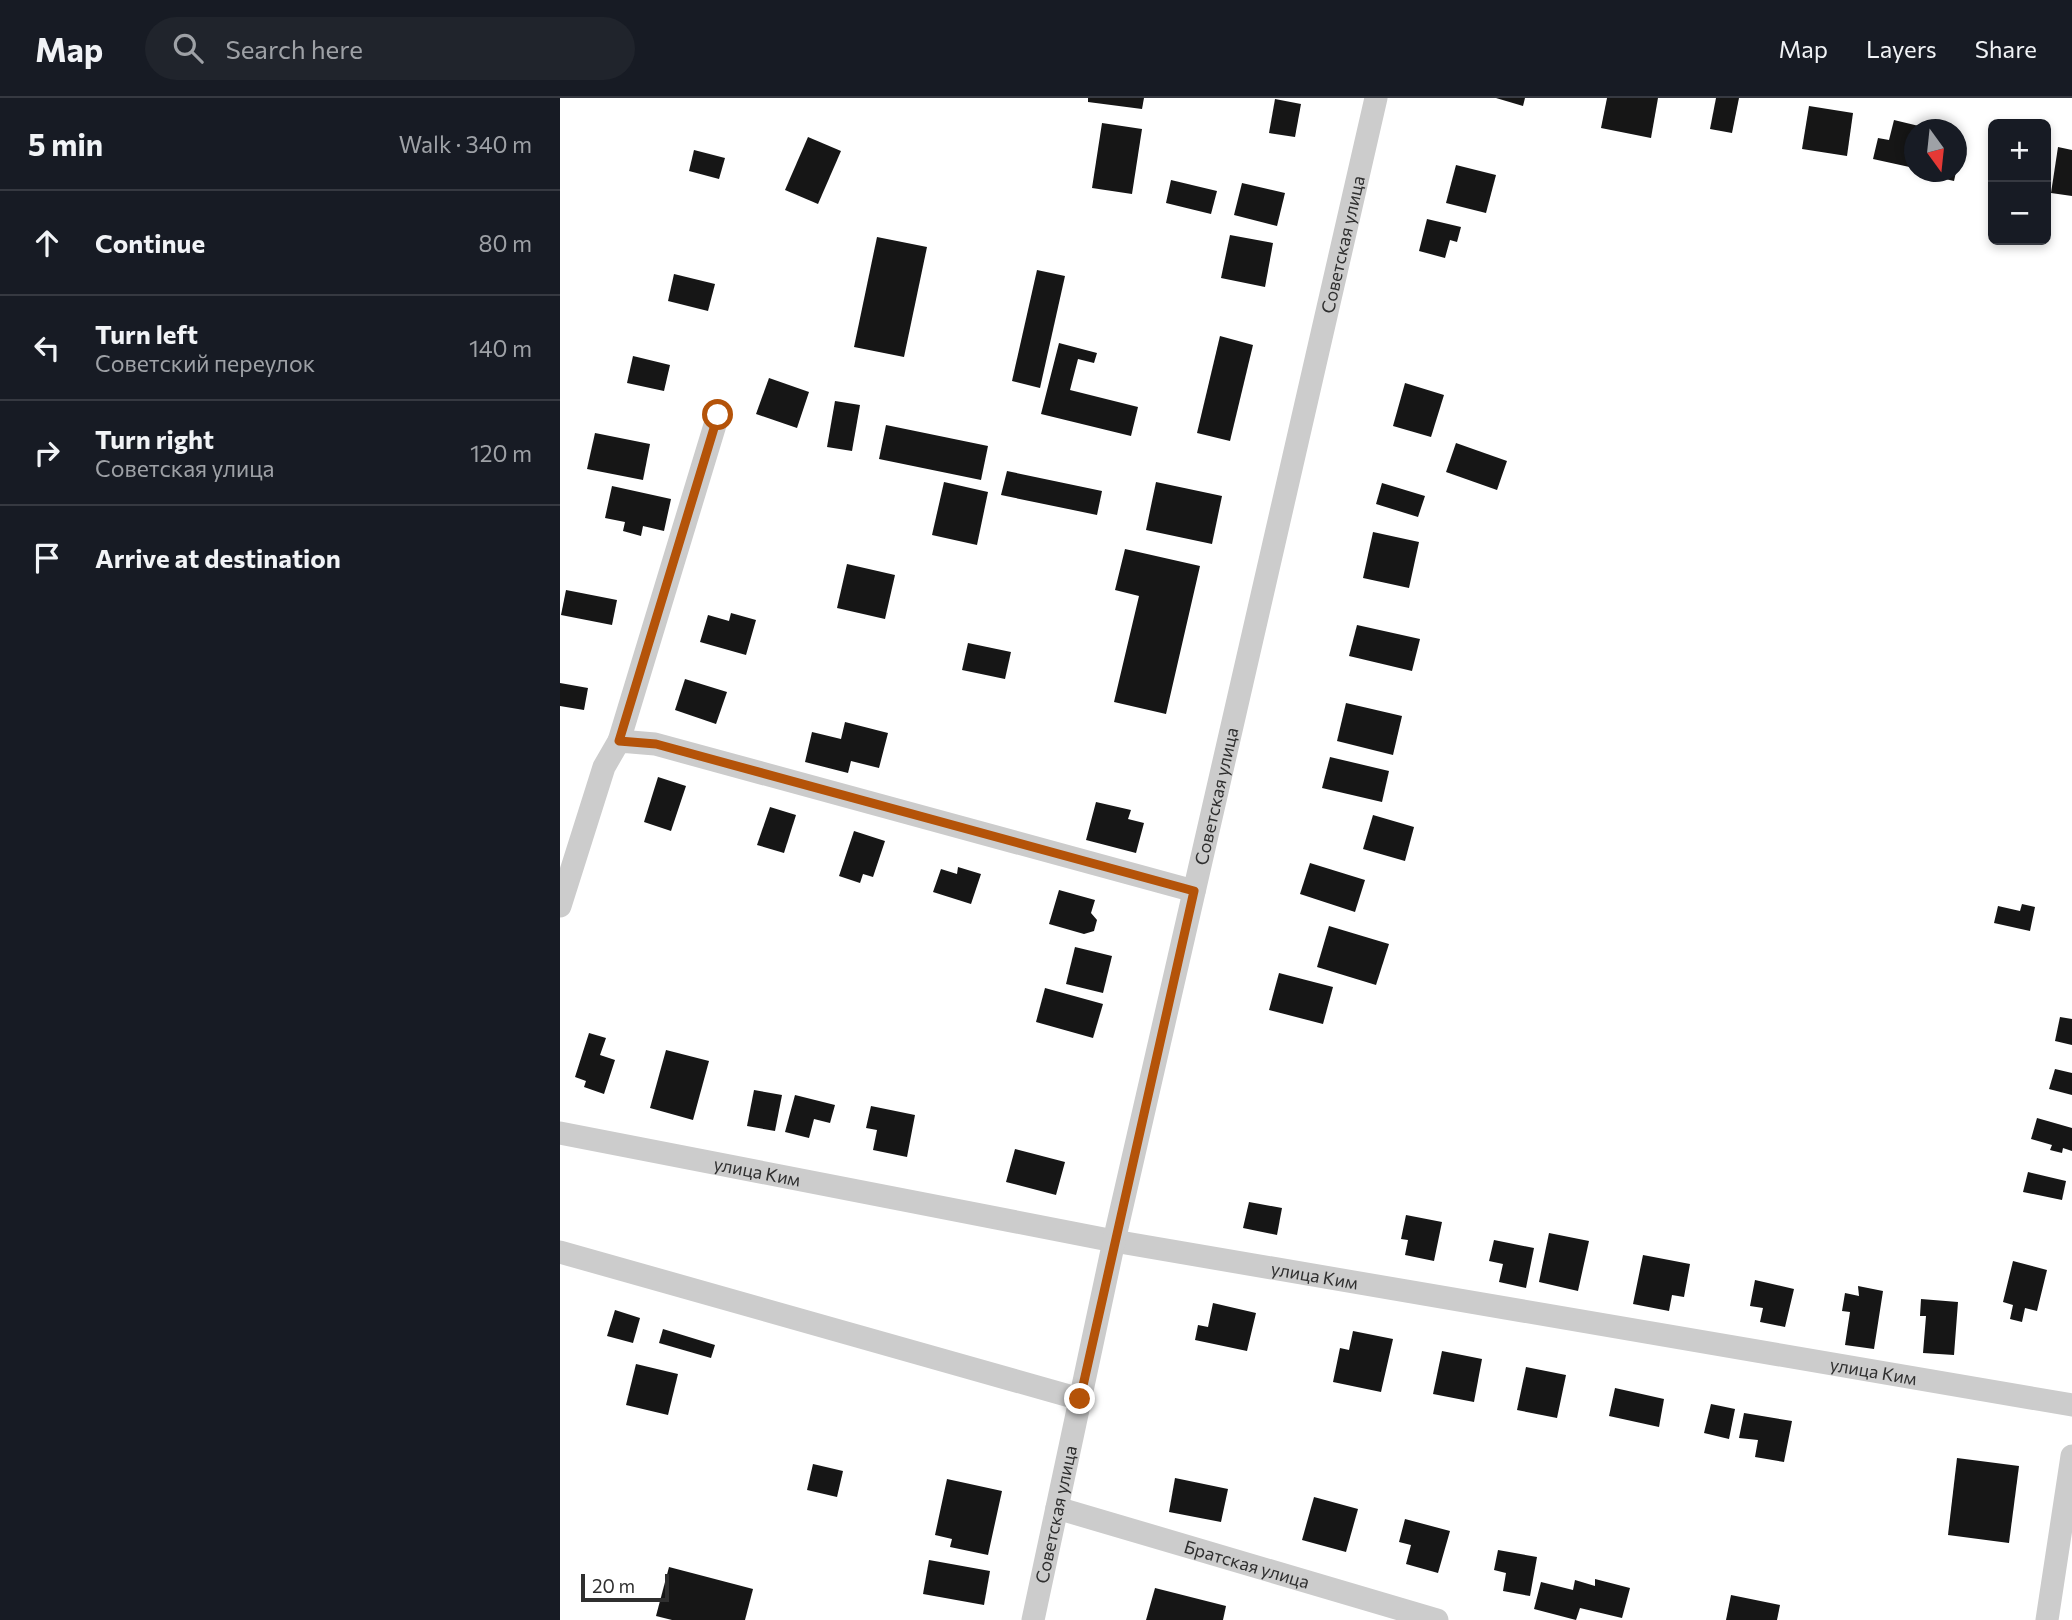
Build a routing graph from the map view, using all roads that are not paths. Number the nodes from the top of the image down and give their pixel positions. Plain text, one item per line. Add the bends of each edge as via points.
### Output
1 (1376, 98) edge
2 (718, 415) dead end
3 (619, 741) junction
4 (1194, 891) junction
5 (560, 906) edge
6 (560, 1133) edge
7 (1114, 1241) junction
8 (560, 1252) edge
9 (1080, 1399) junction
10 (2072, 1405) edge
11 (2072, 1456) edge
12 (1057, 1508) junction
13 (1033, 1620) edge
14 (1437, 1620) edge
15 (2047, 1620) edge

1 - 4 street, Советская улица
2 - 3 street
3 - 4 street via 656,744
3 - 5 street via 604,767
4 - 7 street, Советская улица
6 - 7 street, улица Ким
7 - 9 street, Советская улица
7 - 10 street, улица Ким
8 - 9 street
9 - 12 street, Советская улица
11 - 15 street
12 - 13 street, Советская улица
12 - 14 street, Братская улица

